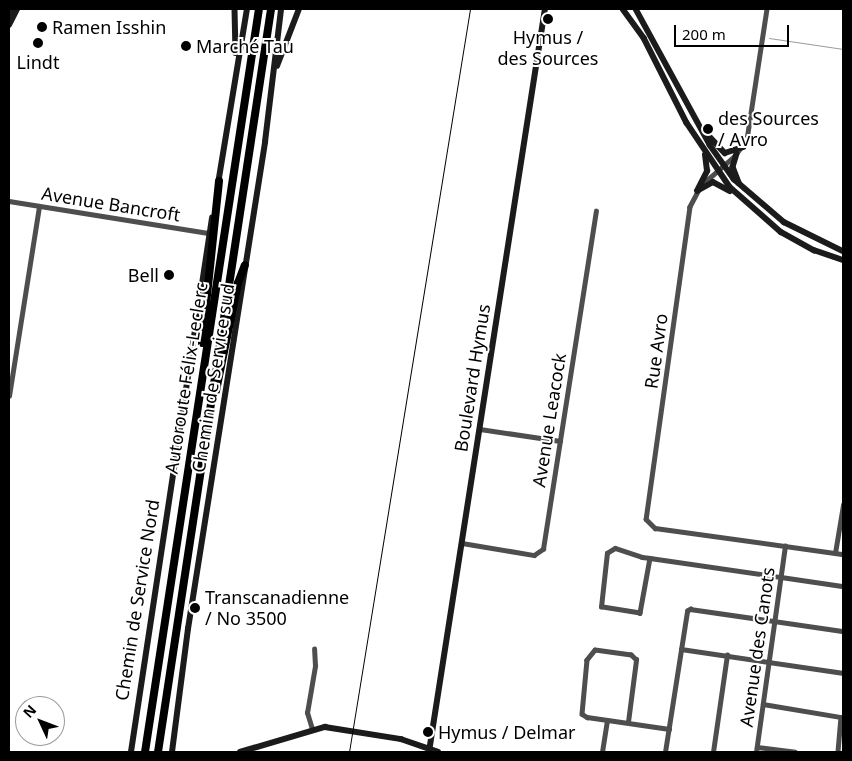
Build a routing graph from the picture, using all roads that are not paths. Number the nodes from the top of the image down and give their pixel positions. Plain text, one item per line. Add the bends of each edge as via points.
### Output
1 (12, 9) edge
2 (17, 9) edge
3 (235, 9) edge
4 (247, 9) edge
5 (259, 9) edge
6 (271, 9) edge
7 (281, 9) edge
8 (299, 9) edge
9 (545, 9) edge
10 (623, 9) edge
11 (636, 9) edge
12 (767, 9) edge
13 (9, 16) edge
14 (9, 25) edge
15 (236, 66) junction
16 (275, 73) junction
17 (696, 117) junction
18 (743, 147) junction
19 (704, 152) junction
20 (737, 154) junction
21 (724, 166) junction
22 (717, 171) junction
23 (219, 181) junction
24 (739, 185) junction
25 (697, 191) junction
26 (738, 196) junction
27 (9, 201) edge
28 (39, 206) junction
29 (596, 211) dead end
30 (209, 233) junction
31 (843, 251) edge
32 (843, 260) edge
33 (245, 265) junction
34 (200, 387) junction
35 (9, 396) edge
36 (480, 429) junction
37 (204, 437) junction
38 (560, 441) junction
39 (843, 505) edge
40 (462, 544) junction
41 (785, 546) junction
42 (835, 553) junction
43 (843, 554) edge
44 (650, 558) junction
45 (781, 577) junction
46 (843, 586) edge
47 (775, 621) junction
48 (843, 631) edge
49 (314, 649) dead end
50 (680, 649) junction
51 (727, 656) junction
52 (770, 662) junction
53 (843, 673) edge
54 (763, 704) junction
55 (607, 720) junction
56 (628, 722) junction
57 (669, 729) junction
58 (312, 730) junction
59 (756, 749) edge
60 (429, 751) edge
61 (131, 752) edge
62 (145, 752) edge
63 (158, 752) edge
64 (172, 752) edge
65 (240, 752) edge
66 (438, 752) edge
67 (602, 752) edge
68 (666, 752) edge
69 (713, 752) edge
70 (795, 752) edge
71 (838, 752) edge

1 - 13 main road
2 - 14 main road
3 - 15 main road
4 - 15 main road, Chemin de Service Nord
5 - 34 highway, Autoroute Félix-Leclerc
6 - 37 highway, Autoroute Félix-Leclerc
7 - 16 main road, Chemin de Service sud
8 - 16 main road
9 - 36 main road, Boulevard Hymus
10 - 19 main road via 644,38
11 - 17 main road
12 - 18 street, Rue Avro via 751,128
15 - 23 main road, Chemin de Service Nord
16 - 33 main road, Chemin de Service sud
17 - 18 main road via 721,151 731,154
17 - 21 main road
18 - 20 street, Rue Avro
19 - 22 main road
19 - 25 main road via 707,171
20 - 21 street, Rue Avro
20 - 24 main road via 733,166
21 - 22 street, Rue Avro
21 - 24 main road
22 - 25 street, Rue Avro
22 - 26 main road
23 - 30 main road, Chemin de Service Nord
23 - 34 highway via 204,309
24 - 31 main road via 790,226
25 - 26 main road via 714,182
25 - 41 street, Rue Avro via 690,211 646,519 655,528
26 - 32 main road via 790,237
27 - 28 street, Avenue Bancroft
28 - 30 street, Avenue Bancroft
28 - 35 street
29 - 38 street, Avenue Leacock
30 - 61 main road, Chemin de Service Nord
33 - 37 highway via 238,283 226,351
33 - 64 main road, Chemin de Service sud
34 - 62 highway, Autoroute Félix-Leclerc
36 - 38 street
36 - 40 main road, Boulevard Hymus
37 - 63 highway, Autoroute Félix-Leclerc
38 - 40 street, Avenue Leacock via 540,554
39 - 42 street
40 - 60 main road, Boulevard Hymus
41 - 42 street, Rue Avro
41 - 45 street, Avenue des Canots
42 - 43 street, Rue Avro
44 - 44 street via 615,548 607,552 601,607 640,613
44 - 45 street
45 - 46 street
45 - 47 street, Avenue des Canots
47 - 48 street
47 - 50 street via 693,607 687,612
47 - 52 street, Avenue des Canots
49 - 58 street via 315,666 307,713
50 - 51 street
50 - 57 street
51 - 52 street
51 - 69 street
52 - 53 street
52 - 54 street, Avenue des Canots
54 - 59 street, Avenue des Canots
54 - 71 street via 841,717
55 - 56 street
55 - 56 street via 587,717 580,709 587,660 595,650 631,655 636,660
55 - 67 street
56 - 57 street
57 - 68 street
58 - 60 main road via 330,728 398,739
58 - 65 main road
59 - 70 street
60 - 66 main road

